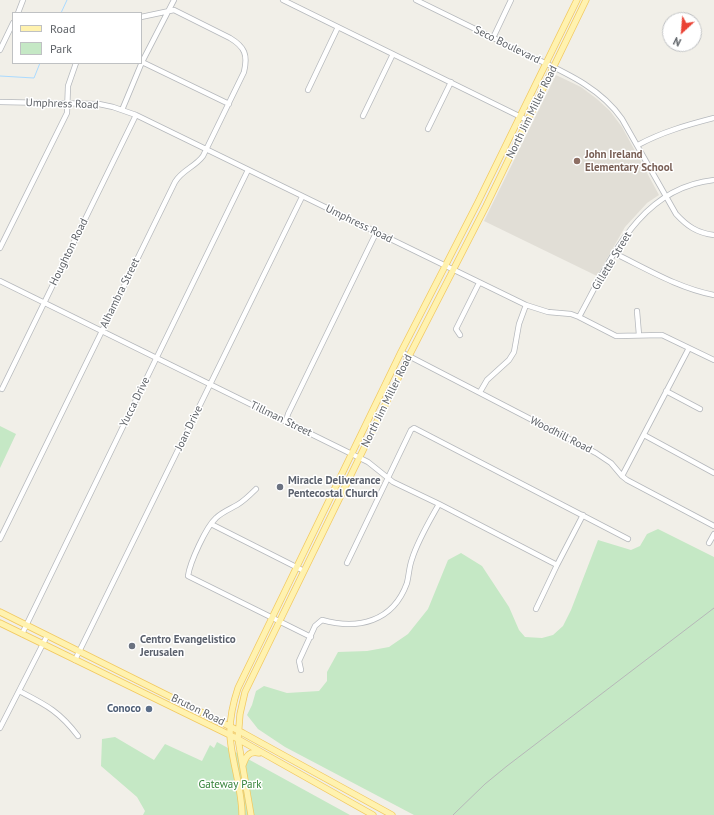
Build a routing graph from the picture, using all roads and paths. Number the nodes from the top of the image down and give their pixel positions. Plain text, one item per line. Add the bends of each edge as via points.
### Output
1 (23, 0) edge
2 (174, 0) edge
3 (283, 0) edge
4 (416, 0) edge
5 (511, 0) edge
6 (577, 0) edge
7 (586, 0) edge
8 (168, 11) junction
9 (18, 12) edge
10 (142, 17) edge
11 (12, 25) edge
12 (338, 27) junction
13 (493, 38) junction
14 (0, 50) edge
15 (393, 54) junction
16 (142, 62) joint
17 (76, 64) edge
18 (141, 64) edge
19 (546, 64) junction
20 (554, 67) junction
21 (451, 82) junction
22 (308, 90) dead end
23 (0, 102) edge
24 (67, 102) junction
25 (229, 104) junction
26 (122, 110) junction
27 (136, 115) junction
28 (363, 116) dead end
29 (520, 116) junction
30 (714, 118) edge
31 (527, 120) junction
32 (428, 129) dead end
33 (638, 145) junction
34 (206, 149) junction
35 (248, 170) junction
36 (714, 180) edge
37 (302, 197) junction
38 (666, 197) junction
39 (478, 202) junction
40 (486, 206) junction
41 (376, 233) junction
42 (714, 235) edge
43 (0, 248) edge
44 (614, 253) junction
45 (446, 266) junction
46 (453, 270) junction
47 (0, 281) edge
48 (479, 283) junction
49 (714, 295) edge
50 (44, 303) junction
51 (526, 306) junction
52 (637, 310) dead end
53 (580, 317) junction
54 (102, 331) junction
55 (460, 335) dead end
56 (639, 335) junction
57 (689, 348) junction
58 (401, 352) junction
59 (409, 356) junction
60 (156, 358) junction
61 (714, 360) edge
62 (210, 384) junction
63 (2, 389) dead end
64 (666, 391) junction
65 (480, 392) junction
66 (700, 409) dead end
67 (286, 422) junction
68 (644, 435) junction
69 (352, 454) junction
70 (359, 458) junction
71 (714, 472) edge
72 (622, 476) junction
73 (388, 478) junction
74 (256, 490) dead end
75 (439, 504) junction
76 (583, 515) junction
77 (211, 524) junction
78 (714, 526) edge
79 (714, 534) edge
80 (628, 539) dead end
81 (0, 540) edge
82 (709, 544) dead end
83 (347, 563) dead end
84 (557, 565) junction
85 (296, 568) junction
86 (304, 571) junction
87 (536, 609) dead end
88 (0, 612) edge
89 (272, 618) junction
90 (280, 622) junction
91 (0, 623) edge
92 (26, 625) junction
93 (22, 634) junction
94 (47, 636) junction
95 (310, 637) junction
96 (43, 644) junction
97 (79, 652) junction
98 (75, 660) junction
99 (301, 670) dead end
100 (246, 671) junction
101 (253, 675) junction
102 (140, 682) junction
103 (136, 689) junction
104 (19, 691) junction
105 (230, 727) junction
106 (0, 728) edge
107 (238, 731) junction
108 (78, 736) dead end
109 (230, 736) junction
110 (238, 739) junction
111 (265, 755) junction
112 (243, 765) junction
113 (242, 815) edge
114 (251, 815) edge
115 (374, 815) edge
116 (392, 815) edge

1 - 9 street
2 - 8 street
3 - 12 street
4 - 13 street, Seco Boulevard
5 - 13 street
6 - 19 main road, North Jim Miller Road
7 - 20 main road, North Jim Miller Road
8 - 10 street
8 - 16 street
8 - 25 street, Alhambra Street via 174,10 230,38 243,49 246,64 244,72
11 - 14 street
12 - 15 street
12 - 22 street
13 - 19 street, Seco Boulevard
15 - 21 street
15 - 28 street
16 - 25 street
17 - 24 street via 68,86
18 - 26 street
19 - 20 street, Seco Boulevard
19 - 29 main road, North Jim Miller Road
20 - 31 main road, North Jim Miller Road
20 - 33 street, Seco Boulevard via 585,84 606,100 619,114
21 - 29 street
21 - 32 street
23 - 24 street, Umphress Road
24 - 26 street, Umphress Road via 99,104
24 - 43 street via 67,113
25 - 34 street, Alhambra Street
26 - 27 street, Umphress Road
27 - 34 street, Umphress Road
27 - 50 street, Houghton Road
29 - 31 street
29 - 39 main road, North Jim Miller Road
30 - 33 street via 656,135
31 - 40 main road, North Jim Miller Road
33 - 38 street, Seco Boulevard
34 - 35 street, Umphress Road
34 - 54 street, Alhambra Street via 200,160 175,182
35 - 37 street, Umphress Road
35 - 60 street, Yucca Drive
36 - 38 street, Gillette Street via 699,183
37 - 41 street, Umphress Road
37 - 62 street, Joan Drive
38 - 42 street, Seco Boulevard via 676,214 687,225 700,232
38 - 44 street, Gillette Street via 651,207 634,224
39 - 40 main road
39 - 45 main road, North Jim Miller Road
40 - 46 main road, North Jim Miller Road
41 - 45 street, Umphress Road
41 - 67 street
44 - 49 street via 680,286
44 - 53 street, Gillette Street
45 - 46 street, Umphress Road
45 - 58 main road, North Jim Miller Road
46 - 48 street, Umphress Road
46 - 59 main road, North Jim Miller Road
47 - 50 street, Tillman Street
48 - 51 street, Umphress Road
48 - 55 street via 456,329
50 - 54 street, Tillman Street
50 - 63 street, Houghton Road
51 - 53 street, Umphress Road
51 - 65 street via 518,324 514,352 487,380
52 - 56 street
53 - 56 street, Umphress Road via 616,336
54 - 60 street, Tillman Street
54 - 81 street, Alhambra Street
56 - 57 street, Umphress Road via 662,335
57 - 61 street, Umphress Road
57 - 64 street
58 - 59 street, Woodhill Road
58 - 69 main road, North Jim Miller Road
59 - 65 street, Woodhill Road
59 - 70 main road, North Jim Miller Road
60 - 62 street, Tillman Street
60 - 92 street, Yucca Drive
62 - 67 street, Tillman Street
62 - 97 street, Joan Drive
64 - 66 street
64 - 68 street
65 - 72 street, Woodhill Road via 605,458
67 - 69 street, Tillman Street
68 - 71 street
68 - 72 street
69 - 70 street, Tillman Street
69 - 85 main road, North Jim Miller Road
70 - 73 street, Tillman Street via 372,464
70 - 86 main road, North Jim Miller Road
72 - 78 street, Woodhill Road
73 - 75 street, Tillman Street
73 - 76 street via 414,428
73 - 83 street
74 - 77 street
75 - 84 street, Tillman Street
75 - 95 street via 414,555 402,594 394,605 371,622 342,624 322,620 315,626
76 - 80 street
76 - 84 street
77 - 85 street
77 - 89 street via 188,576
79 - 82 street
84 - 87 street
85 - 86 street
85 - 89 main road, North Jim Miller Road
86 - 90 main road, North Jim Miller Road
88 - 92 main road, Bruton Road
89 - 90 street
89 - 100 main road, North Jim Miller Road
90 - 95 street
90 - 101 main road, North Jim Miller Road
91 - 93 main road, Bruton Road
92 - 93 street, Yucca Drive
92 - 94 main road, Bruton Road
93 - 96 main road, Bruton Road
94 - 96 street
94 - 97 main road, Bruton Road
95 - 99 street via 299,661
96 - 98 main road, Bruton Road
96 - 104 street
97 - 98 street, Joan Drive
97 - 102 main road, Bruton Road
98 - 103 main road, Bruton Road
100 - 101 main road
100 - 105 main road, North Jim Miller Road via 234,701
101 - 107 main road, North Jim Miller Road via 243,698
102 - 103 main road
102 - 105 main road, Bruton Road
103 - 109 main road, Bruton Road
104 - 106 street
104 - 108 street via 52,709
105 - 107 main road, Bruton Road
105 - 109 main road, North Jim Miller Road
107 - 110 main road, North Jim Miller Road
107 - 116 main road, Bruton Road
109 - 110 main road, Bruton Road
109 - 113 main road, North Jim Miller Road
110 - 111 main road, Bruton Road
110 - 112 main road, North Jim Miller Road
111 - 112 main road via 252,752
111 - 115 main road, Bruton Road
112 - 114 main road, North Jim Miller Road

